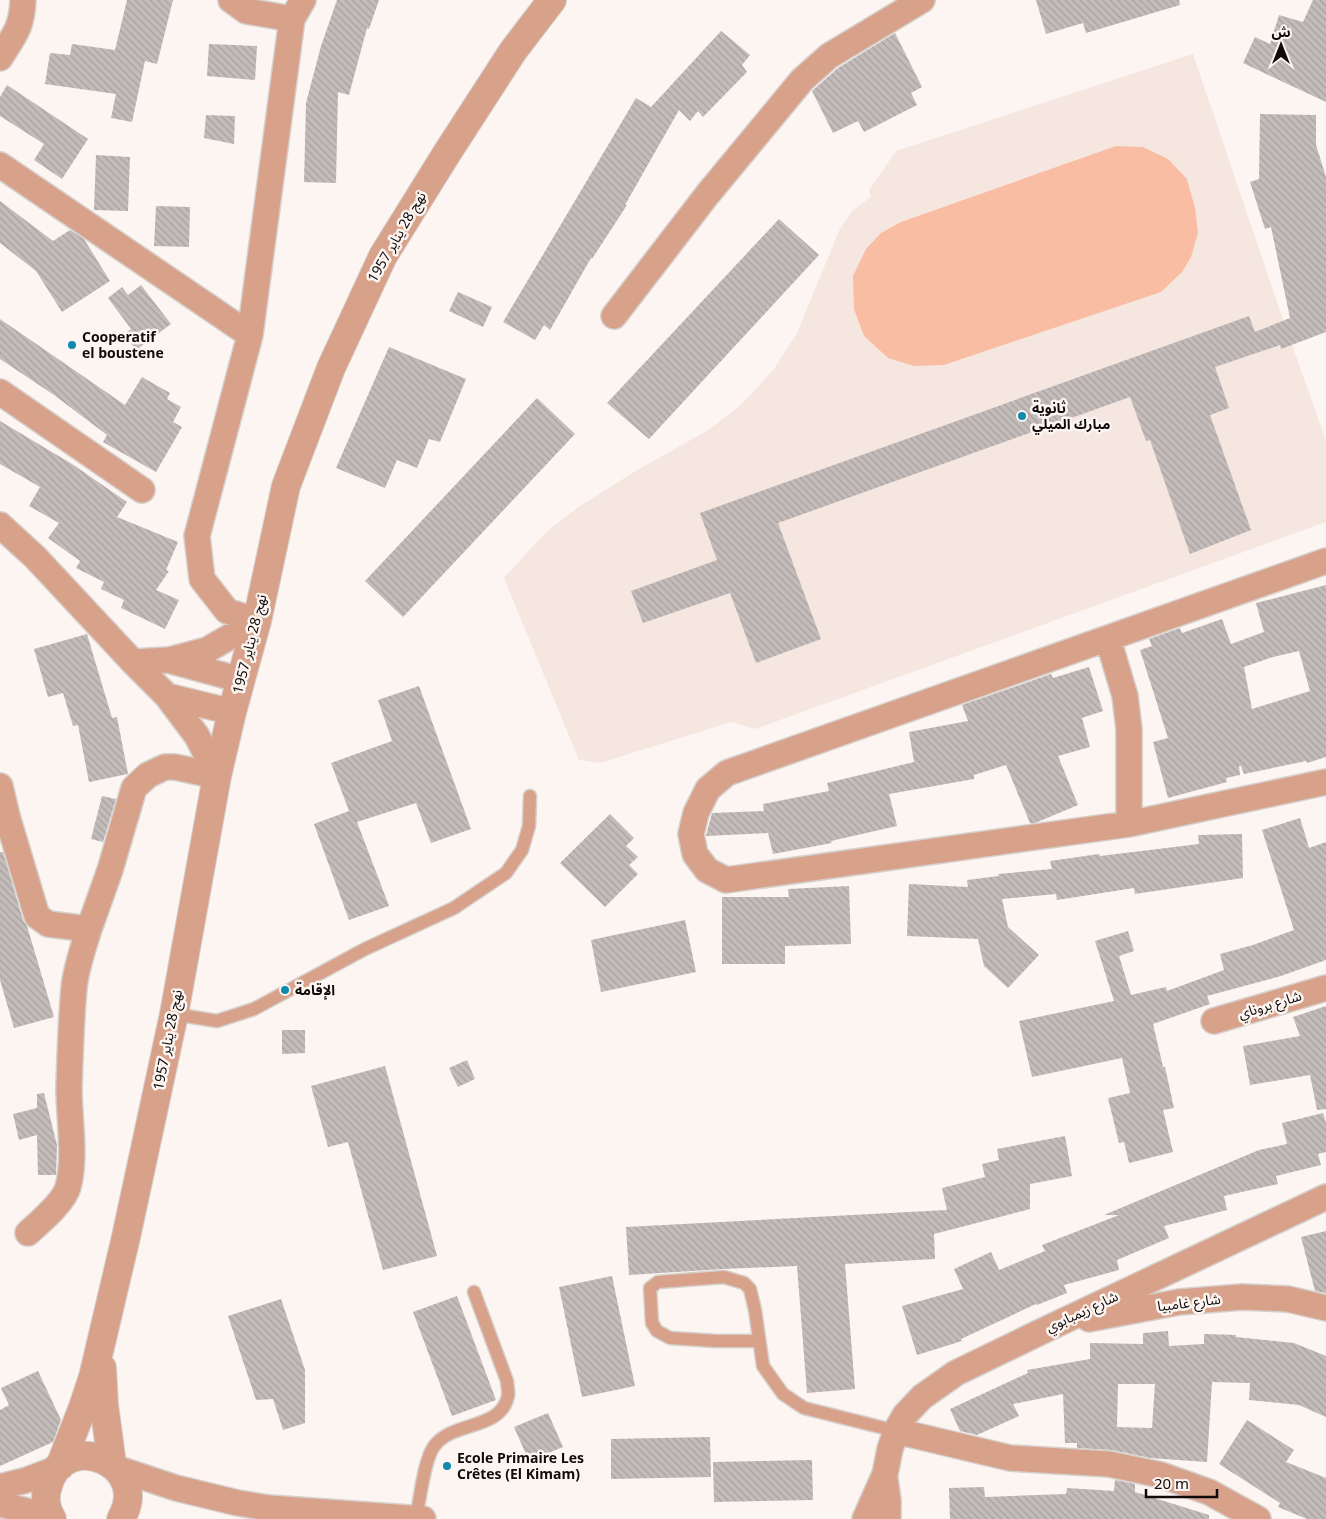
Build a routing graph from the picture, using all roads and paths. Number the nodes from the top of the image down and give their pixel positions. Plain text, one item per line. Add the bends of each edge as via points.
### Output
1 (23, 0) edge
2 (231, 0) edge
3 (552, 0) edge
4 (922, 0) edge
5 (297, 10) edge
6 (0, 58) edge
7 (0, 165) edge
8 (614, 316) dead end
9 (250, 335) junction
10 (0, 392) edge
11 (142, 490) dead end
12 (0, 525) edge
13 (1326, 561) edge
14 (258, 621) junction
15 (1108, 639) junction
16 (168, 660) junction
17 (133, 662) junction
18 (241, 680) junction
19 (167, 696) junction
20 (232, 712) junction
21 (217, 776) junction
22 (1326, 782) edge
23 (0, 786) edge
24 (530, 796) dead end
25 (1129, 824) junction
26 (89, 929) junction
27 (1326, 988) edge
28 (174, 1014) junction
29 (1214, 1021) dead end
30 (1326, 1197) edge
31 (28, 1233) dead end
32 (474, 1292) dead end
33 (1326, 1308) edge
34 (1053, 1326) junction
35 (759, 1341) junction
36 (101, 1346) junction
37 (896, 1431) junction
38 (114, 1466) junction
39 (58, 1467) junction
40 (885, 1474) junction
41 (0, 1487) edge
42 (0, 1504) edge
43 (269, 1508) junction
44 (52, 1518) edge
45 (121, 1519) edge
46 (228, 1519) edge
47 (419, 1519) edge
48 (865, 1519) edge
49 (888, 1519) edge
50 (1258, 1519) edge

1 - 6 street via 19,28
2 - 5 street via 246,11
3 - 14 street, نهج 28 يناير 1957 via 513,51 383,256 330,368 286,486
4 - 8 street via 829,56 802,80 707,195
5 - 9 street
7 - 9 street
9 - 14 street via 197,536 202,579 227,611
10 - 11 street
12 - 17 street via 35,556
13 - 15 street
14 - 16 street via 207,650
14 - 18 street, نهج 28 يناير 1957
15 - 25 street via 1125,696 1129,729
15 - 25 street via 727,772 708,789 696,813 691,834 696,854 707,870 726,880
16 - 17 street
16 - 18 street
17 - 19 street
18 - 20 street, نهج 28 يناير 1957
19 - 20 street
19 - 21 street via 197,736
20 - 21 street, نهج 28 يناير 1957
21 - 26 street via 165,767 148,774 134,788
21 - 28 street, نهج 28 يناير 1957
22 - 25 street
23 - 26 street via 37,916 48,924
24 - 28 lane via 529,826 522,850 506,873 454,908 365,949 254,1009 218,1020
26 - 31 street via 74,987 68,1189
27 - 29 street, شارع بروناي
28 - 36 street, نهج 28 يناير 1957
30 - 34 street, شارع زيمبابوي
32 - 47 lane via 507,1380 508,1395 503,1408 493,1417 453,1432 435,1445 429,1454
33 - 34 street, شارع غامبيا via 1288,1299 1242,1297 1179,1302
34 - 37 street, شارع زيمبابوي via 956,1373 922,1397 905,1415
35 - 35 lane via 750,1289 744,1283 724,1277 658,1282 650,1288 652,1323 657,1332 670,1338
35 - 37 lane via 763,1366 783,1394 804,1408
36 - 38 street, نهج 28 يناير 1957 via 104,1405
36 - 39 street, نهج 28 يناير 1957 via 83,1407
37 - 40 street, شارع زيمبابوي
37 - 50 street via 1010,1458 1109,1464 1161,1475 1209,1492
38 - 39 street via 99,1457 85,1455 72,1458
38 - 43 street via 176,1488
38 - 45 street, نهج 28 يناير 1957 via 127,1488 128,1500
39 - 41 street
39 - 44 street, نهج 28 يناير 1957 via 49,1479 46,1492 46,1504
40 - 48 street, شارع زيمبابوي
40 - 49 street, شارع زيمبابوي
42 - 44 street
43 - 46 street
43 - 47 street

